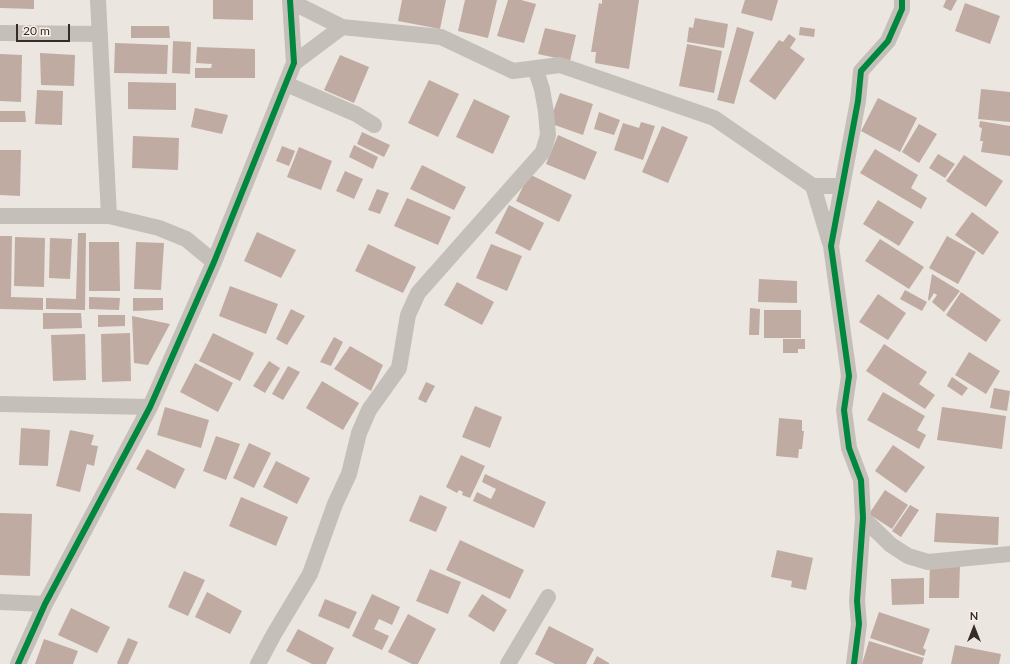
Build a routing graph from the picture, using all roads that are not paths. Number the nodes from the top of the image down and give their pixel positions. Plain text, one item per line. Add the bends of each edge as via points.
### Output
1 (98, 0) edge
2 (290, 0) edge
3 (902, 0) edge
4 (342, 27) junction
5 (0, 33) edge
6 (100, 34) junction
7 (294, 63) junction
8 (535, 68) junction
9 (286, 84) junction
10 (374, 125) dead end
11 (813, 186) junction
12 (842, 186) junction
13 (0, 216) edge
14 (108, 216) junction
15 (831, 246) junction
16 (214, 262) junction
17 (0, 404) edge
18 (150, 407) junction
19 (863, 518) junction
20 (1010, 554) edge
21 (548, 597) dead end
22 (0, 602) edge
23 (45, 604) junction
24 (18, 664) edge
25 (258, 664) edge
26 (508, 664) edge
27 (854, 664) edge

1 - 6 street
2 - 4 street
2 - 7 street
3 - 12 street via 902,9 888,41 861,71
4 - 7 street
4 - 8 street via 441,37 513,71
5 - 6 street
6 - 14 street
7 - 9 street
8 - 11 street via 560,65 714,118
8 - 25 street via 546,112 548,136 543,152 418,294 408,315 399,368 369,410 359,433 349,474 335,504 310,574
9 - 10 street via 356,114
9 - 16 street
11 - 12 street
11 - 15 street
12 - 15 street
13 - 14 street
14 - 16 street via 159,228 186,239
15 - 19 street via 849,376 844,410 849,448 860,480
16 - 18 street
17 - 18 street
18 - 23 street
19 - 20 street via 891,545 908,556 928,562
19 - 27 street via 857,601 859,624
21 - 26 street
22 - 23 street
23 - 24 street

